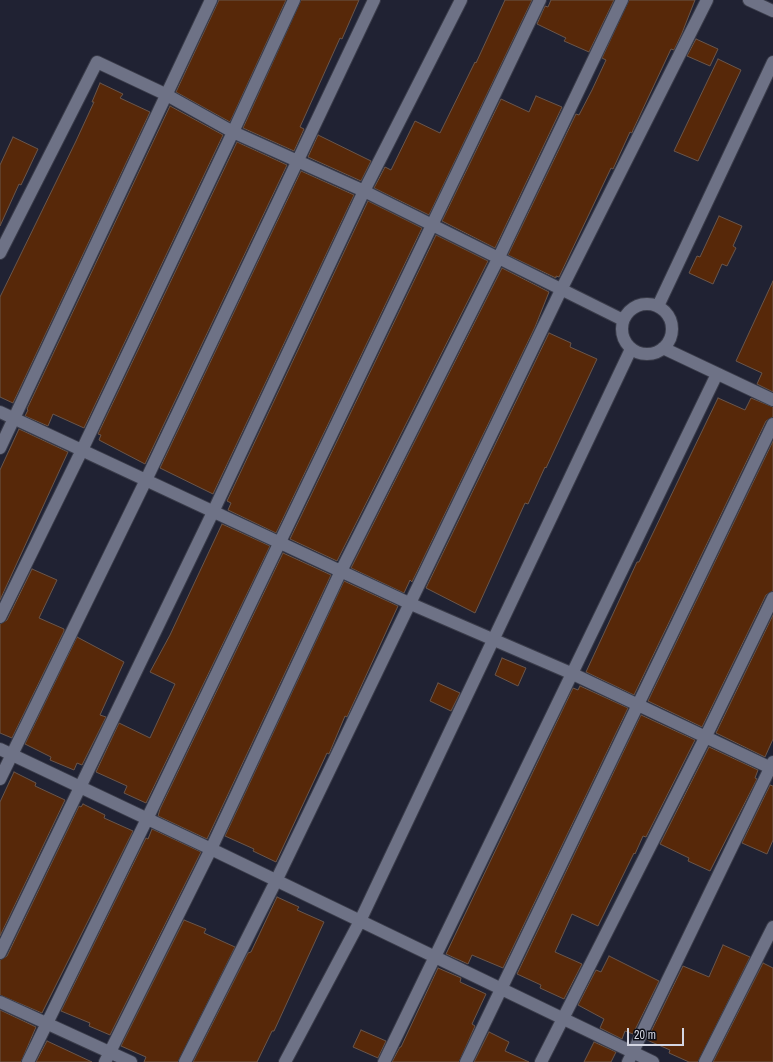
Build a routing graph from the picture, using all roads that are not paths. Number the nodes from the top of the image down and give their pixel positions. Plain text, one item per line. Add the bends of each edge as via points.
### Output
1 (211, 0) edge
2 (294, 0) edge
3 (374, 0) edge
4 (461, 0) edge
5 (540, 0) edge
6 (622, 0) edge
7 (707, 0) edge
8 (749, 0) edge
9 (773, 11) edge
10 (773, 62) edge
11 (165, 94) junction
12 (233, 132) junction
13 (298, 160) junction
14 (364, 191) junction
15 (432, 225) junction
16 (0, 253) edge
17 (500, 257) junction
18 (562, 288) junction
19 (658, 306) junction
20 (623, 320) junction
21 (663, 348) junction
22 (632, 349) junction
23 (717, 374) junction
24 (773, 400) edge
25 (0, 412) edge
26 (14, 419) junction
27 (773, 424) edge
28 (0, 448) edge
29 (82, 450) junction
30 (146, 480) junction
31 (213, 512) junction
32 (279, 542) junction
33 (341, 572) junction
34 (773, 598) edge
35 (411, 604) junction
36 (0, 617) edge
37 (492, 640) junction
38 (572, 674) junction
39 (638, 706) junction
40 (705, 738) junction
41 (0, 750) edge
42 (12, 755) junction
43 (772, 766) edge
44 (0, 779) edge
45 (79, 788) junction
46 (147, 819) junction
47 (211, 849) junction
48 (276, 882) junction
49 (360, 921) junction
50 (773, 927) edge
51 (0, 953) edge
52 (436, 957) junction
53 (502, 990) junction
54 (0, 1002) edge
55 (563, 1018) junction
56 (48, 1024) junction
57 (107, 1057) edge
58 (630, 1057) edge
59 (28, 1062) edge
60 (131, 1062) edge
61 (185, 1062) edge
62 (285, 1062) edge
63 (384, 1062) edge
64 (466, 1062) edge
65 (541, 1062) edge
66 (653, 1062) edge
67 (705, 1062) edge

1 - 11 street
2 - 12 street
3 - 13 street
4 - 14 street
5 - 15 street
6 - 17 street
7 - 18 street
8 - 9 street
10 - 19 street
11 - 12 street
11 - 16 street via 97,62
11 - 26 street
12 - 13 street
12 - 29 street
13 - 14 street
13 - 30 street
14 - 15 street
14 - 31 street
15 - 17 street
15 - 32 street
17 - 18 street
17 - 33 street
18 - 20 street
18 - 35 street
19 - 20 street via 650,303 641,304 627,312
19 - 21 street via 668,314 673,326 669,342
20 - 22 street via 622,335
21 - 22 street via 656,353 648,354
21 - 23 street
22 - 37 street
23 - 24 street
23 - 38 street
25 - 26 street
26 - 28 street
26 - 29 street
27 - 39 street
29 - 30 street
29 - 36 street
30 - 31 street
30 - 42 street
31 - 32 street
31 - 45 street
32 - 33 street
32 - 46 street
33 - 35 street
33 - 47 street
34 - 40 street
35 - 37 street
35 - 48 street
37 - 38 street
37 - 49 street
38 - 39 street
38 - 52 street
39 - 40 street
39 - 53 street
40 - 43 street
40 - 55 street
41 - 42 street
42 - 44 street
42 - 45 street
43 - 58 street
45 - 46 street
45 - 51 street
46 - 47 street
46 - 56 street
47 - 48 street
47 - 57 street
48 - 49 street
48 - 61 street
49 - 52 street
49 - 62 street
50 - 67 street
52 - 53 street
52 - 63 street
53 - 55 street
53 - 64 street
54 - 56 street
55 - 58 street
55 - 65 street
56 - 57 street
56 - 59 street
57 - 60 street
58 - 66 street

